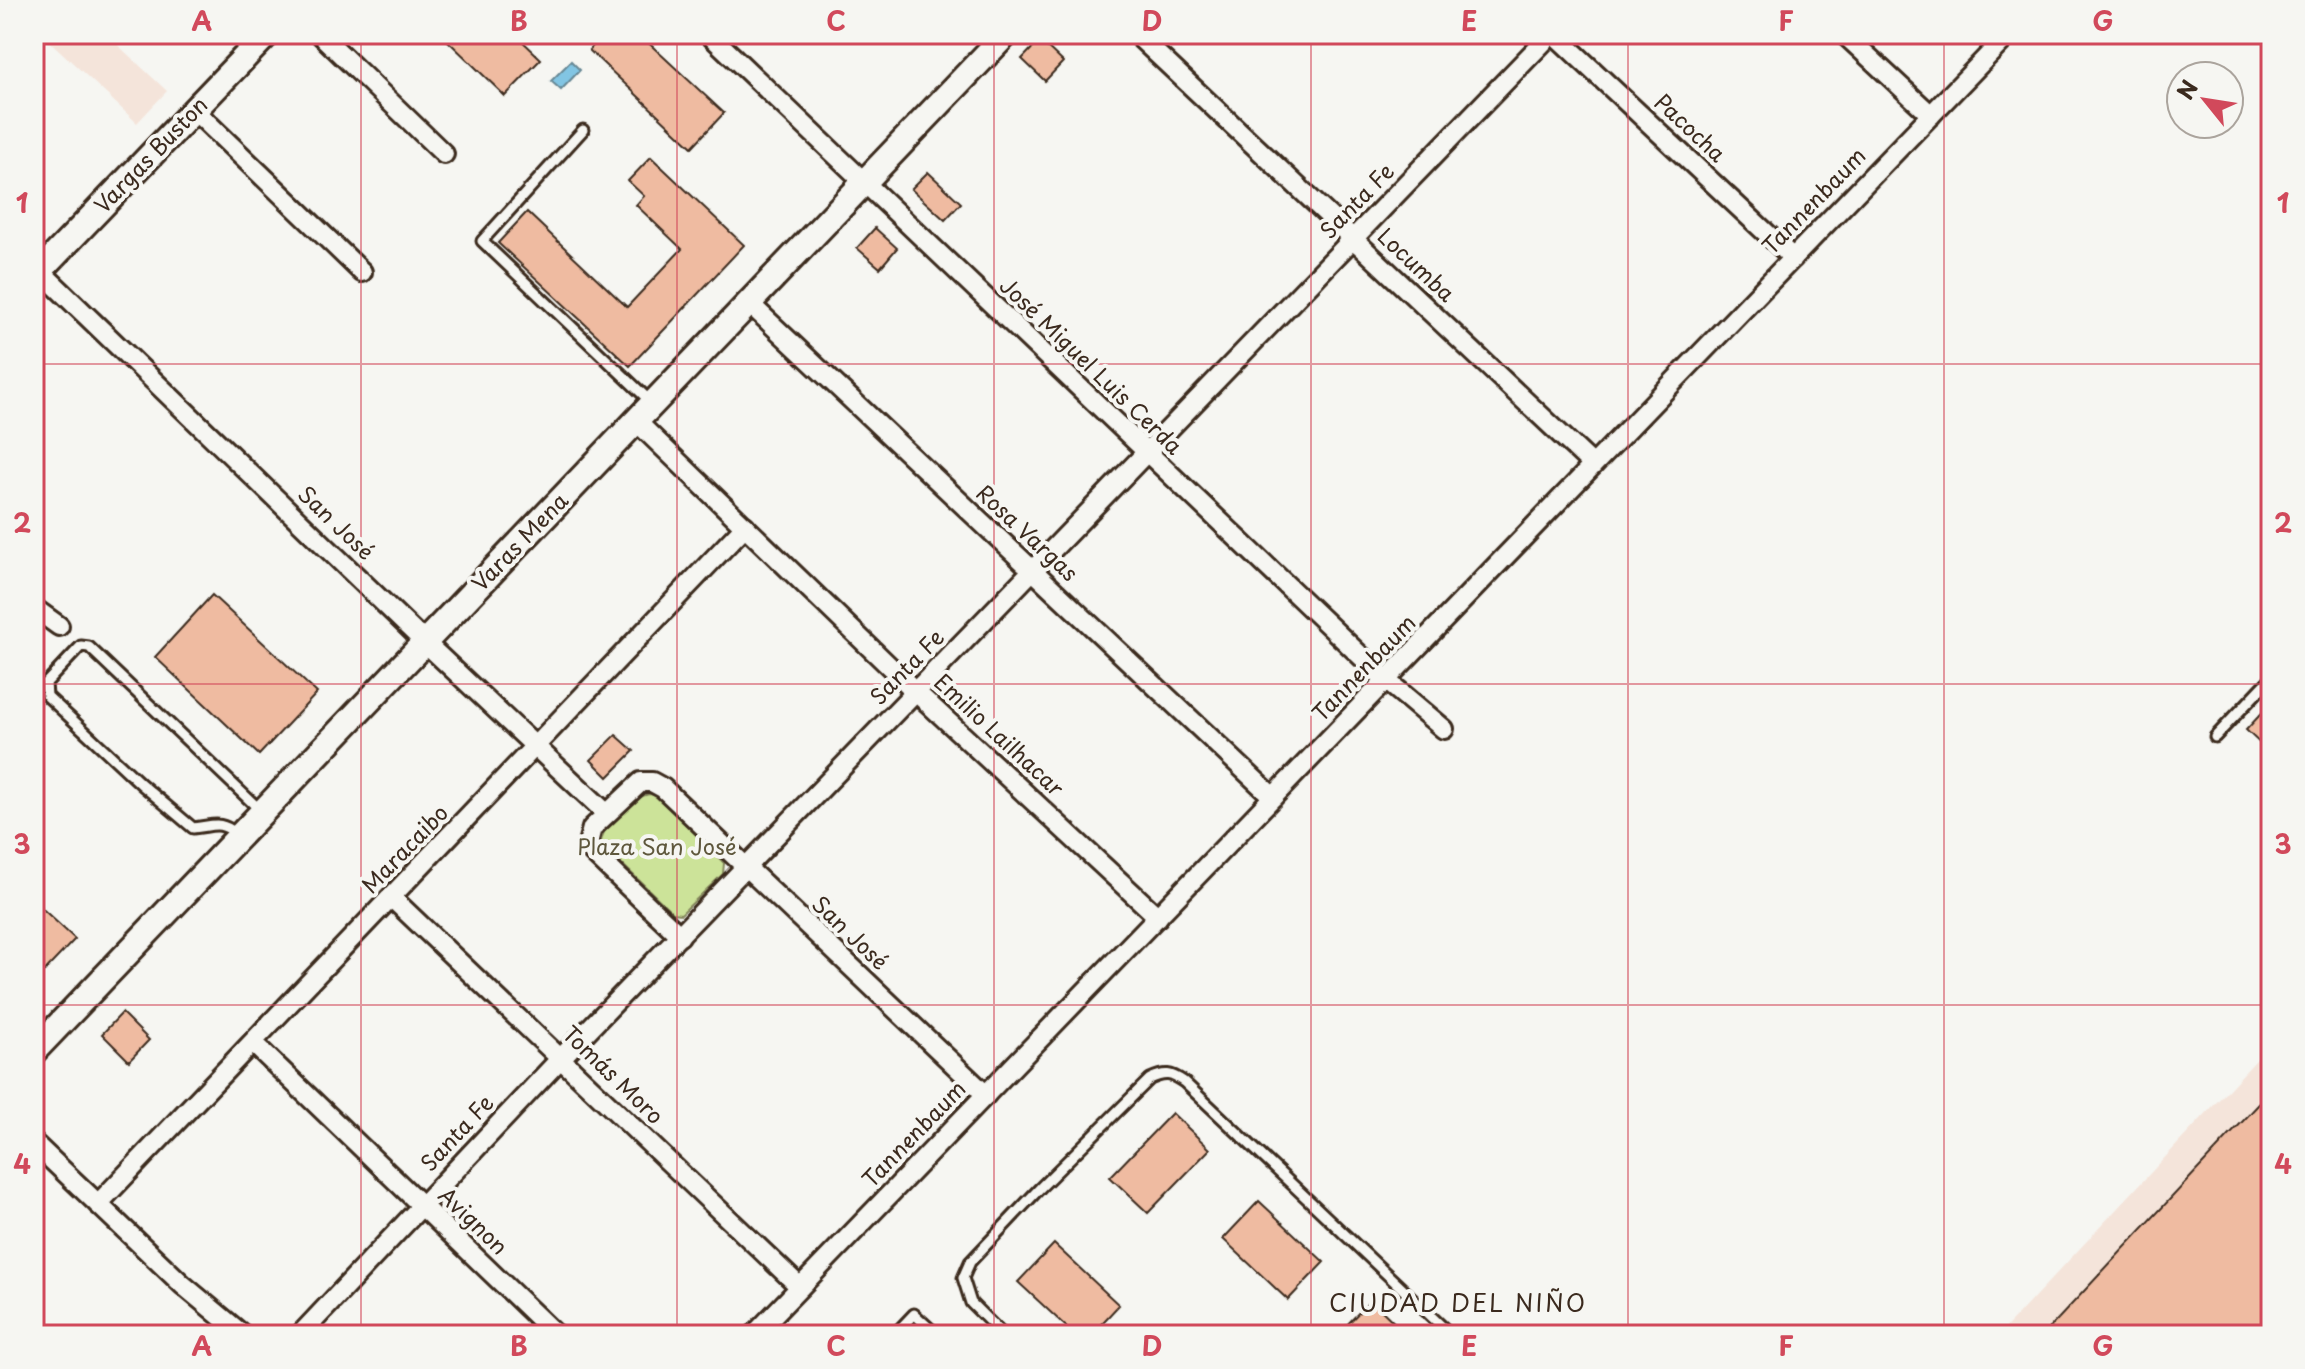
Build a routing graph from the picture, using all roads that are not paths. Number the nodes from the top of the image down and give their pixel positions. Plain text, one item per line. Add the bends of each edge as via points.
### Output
1 (267, 34) edge
2 (320, 34) edge
3 (709, 34) edge
4 (1006, 34) edge
5 (1136, 34) edge
6 (1552, 34) edge
7 (1844, 34) edge
8 (2009, 34) edge
9 (194, 110) junction
10 (1931, 115) junction
11 (583, 130) dead end
12 (444, 154) dead end
13 (863, 183) junction
14 (1353, 239) junction
15 (1793, 258) junction
16 (36, 271) edge
17 (362, 272) dead end
18 (749, 303) junction
19 (644, 412) junction
20 (1147, 453) junction
21 (1593, 465) junction
22 (745, 526) junction
23 (1032, 572) junction
24 (34, 608) edge
25 (59, 626) dead end
26 (425, 642) junction
27 (2271, 678) edge
28 (1386, 680) junction
29 (916, 692) junction
30 (1444, 729) dead end
31 (2215, 737) dead end
32 (535, 747) junction
33 (1273, 797) junction
34 (263, 812) junction
35 (606, 813) junction
36 (239, 836) junction
37 (746, 868) junction
38 (392, 898) junction
39 (1158, 917) junction
40 (680, 936) junction
41 (253, 1043) junction
42 (34, 1051) edge
43 (561, 1058) junction
44 (986, 1095) junction
45 (34, 1143) edge
46 (98, 1204) junction
47 (422, 1205) junction
48 (800, 1287) junction
49 (243, 1335) edge
50 (300, 1335) edge
51 (556, 1335) edge
52 (754, 1335) edge
53 (894, 1335) edge
54 (937, 1335) edge
55 (1003, 1335) edge
56 (1451, 1335) edge

1 - 9 street, Vargas Buston
2 - 12 street
3 - 13 street, José Miguel Luis Cerda
4 - 13 street, Varas Mena
5 - 14 street, Locumba
6 - 14 street, Santa Fe
6 - 15 street, Pacocha
7 - 10 street
8 - 10 street, Tannenbaum
9 - 16 street, Vargas Buston
9 - 17 street
10 - 15 street, Tannenbaum
11 - 19 lane via 482,241
13 - 18 street, Varas Mena
13 - 20 street, José Miguel Luis Cerda
14 - 20 street, Santa Fe
14 - 21 street, Locumba
15 - 21 street, Tannenbaum
16 - 26 street, San José
18 - 19 street, Varas Mena
18 - 23 street, Rosa Vargas
19 - 22 street, Emilio Lailhacar
19 - 26 street, Varas Mena
20 - 23 street, Santa Fe
20 - 28 street, José Miguel Luis Cerda
21 - 28 street, Tannenbaum
22 - 29 street, Emilio Lailhacar
22 - 32 street, Maracaibo
23 - 29 street, Santa Fe
23 - 33 street, Rosa Vargas
24 - 25 street
26 - 32 street, San José
26 - 34 street, Varas Mena
27 - 31 lane
28 - 30 street, José Miguel Luis Cerda
28 - 33 street, Tannenbaum
29 - 37 street, Santa Fe
29 - 39 street, Emilio Lailhacar
32 - 35 street, San José
32 - 38 street, Maracaibo
33 - 39 street, Tannenbaum
34 - 36 street, Varas Mena
34 - 36 lane via 89,647 81,646 61,665 46,683 47,696 193,828 225,825
35 - 37 street, San José via 638,783 656,783
35 - 40 street, San José via 590,831 590,850
36 - 42 street, Varas Mena
37 - 40 street, Santa Fe
37 - 44 street, San José
38 - 41 street, Maracaibo
38 - 43 street, Tomás Moro
39 - 44 street, Tannenbaum
40 - 43 street, Santa Fe
41 - 46 street, Maracaibo
41 - 47 street, Avignon
43 - 47 street, Santa Fe
43 - 48 street, Tomás Moro
44 - 48 street, Tannenbaum
45 - 46 street
46 - 49 street
47 - 50 street, Santa Fe
47 - 51 street, Avignon
48 - 52 street, Tannenbaum
53 - 54 lane via 914,1314
55 - 56 lane via 971,1303 963,1278 970,1262 1150,1079 1164,1073 1184,1082

